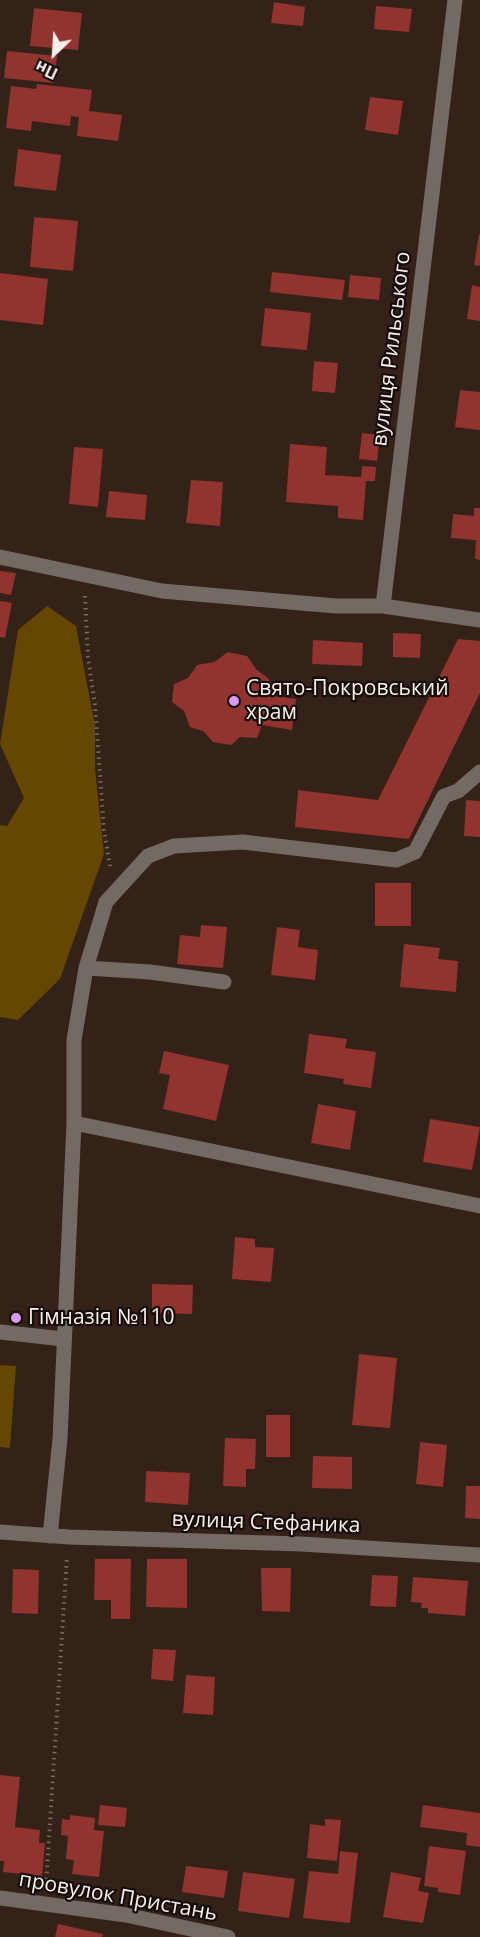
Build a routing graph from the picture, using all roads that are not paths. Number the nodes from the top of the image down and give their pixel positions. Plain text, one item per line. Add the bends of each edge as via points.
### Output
1 (455, 0) edge
2 (0, 557) edge
3 (382, 606) junction
4 (480, 620) edge
5 (480, 772) edge
6 (86, 968) junction
7 (224, 982) dead end
8 (74, 1123) junction
9 (480, 1206) edge
10 (0, 1332) edge
11 (63, 1339) junction
12 (0, 1532) edge
13 (50, 1536) junction
14 (480, 1555) edge
15 (0, 1898) edge
16 (228, 1937) edge

1 - 3 street, вулиця Рильського
2 - 3 street via 162,591 336,606
3 - 4 street
5 - 6 street via 458,791 444,796 415,852 396,860 243,842 174,846 148,856 106,902
6 - 7 street
6 - 8 street via 74,1040
8 - 9 street
8 - 11 street
10 - 11 street
11 - 13 street via 60,1439
12 - 13 street, вулиця Стефаника
13 - 14 street, вулиця Стефаника via 302,1544
15 - 16 street, провулок Пристань via 126,1915

